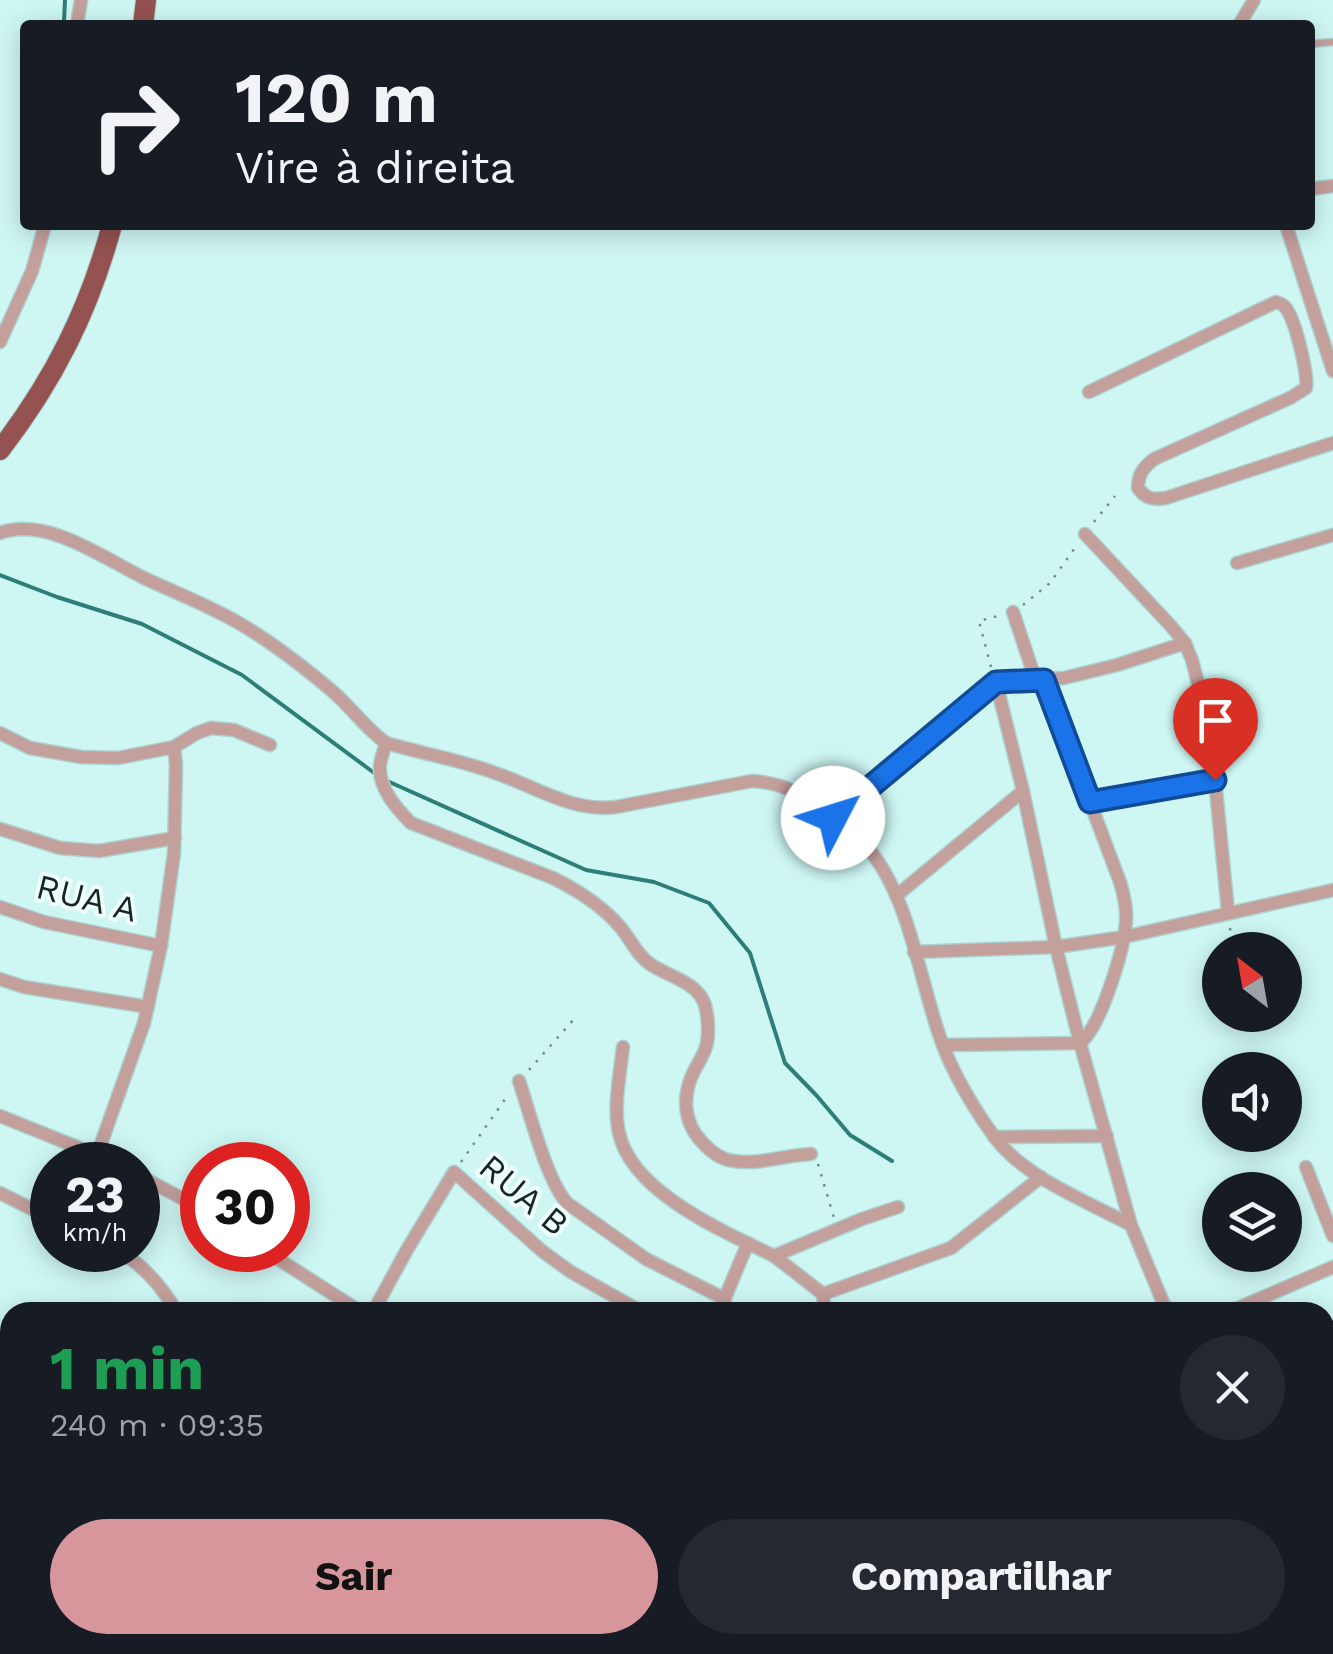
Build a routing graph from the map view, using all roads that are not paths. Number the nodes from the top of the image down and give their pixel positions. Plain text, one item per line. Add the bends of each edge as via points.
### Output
1 (44, 230) edge
2 (111, 230) edge
3 (1288, 230) edge
4 (0, 342) edge
5 (1329, 348) edge
6 (1333, 370) edge
7 (1089, 392) dead end
8 (1333, 444) edge
9 (0, 450) edge
10 (0, 532) edge
11 (1085, 534) road end
12 (1333, 536) edge
13 (1237, 563) dead end
14 (1013, 612) road end
15 (1185, 642) junction
16 (1040, 680) junction
17 (996, 682) junction
18 (0, 733) edge
19 (386, 743) junction
20 (270, 745) dead end
21 (174, 748) junction
22 (1215, 780) junction
23 (1023, 791) junction
24 (1090, 802) junction
25 (833, 818) junction
26 (0, 830) edge
27 (174, 838) junction
28 (1333, 890) edge
29 (896, 896) junction
30 (0, 907) edge
31 (1228, 912) junction
32 (1124, 936) junction
33 (160, 946) junction
34 (1056, 947) junction
35 (914, 952) junction
36 (0, 978) edge
37 (148, 1006) junction
38 (1080, 1043) junction
39 (942, 1045) junction
40 (624, 1047) dead end
41 (520, 1080) dead end
42 (0, 1116) edge
43 (1108, 1136) junction
44 (994, 1137) junction
45 (65, 1142) edge
46 (101, 1142) edge
47 (811, 1154) road end
48 (1306, 1167) dead end
49 (1041, 1177) junction
50 (0, 1193) edge
51 (898, 1207) dead end
52 (30, 1208) edge
53 (1131, 1225) junction
54 (1333, 1236) edge
55 (748, 1243) junction
56 (774, 1256) junction
57 (1333, 1267) edge
58 (142, 1272) edge
59 (299, 1272) edge
60 (823, 1294) junction
61 (725, 1298) junction
62 (171, 1302) edge
63 (346, 1302) edge
64 (378, 1302) edge
65 (624, 1302) edge
66 (723, 1302) edge
67 (822, 1302) edge
68 (1163, 1302) edge
69 (1252, 1302) edge

1 - 4 street
2 - 9 highway via 70,340
3 - 5 street
5 - 6 street
7 - 8 street via 1276,302 1289,313 1306,388 1154,459 1138,477 1138,488 1145,497 1166,498
10 - 19 street via 54,535 220,612 331,690
11 - 15 street
12 - 13 street
14 - 16 street
15 - 16 street
15 - 22 street
16 - 17 street
16 - 24 street
17 - 23 street
17 - 25 street
18 - 21 street via 30,748 81,757
19 - 25 street via 497,773 580,806 616,807 774,782
19 - 47 street via 384,787 411,823 574,888 650,964 697,992 708,1028 686,1090 694,1134 722,1159 738,1162
20 - 21 street via 211,728
21 - 27 street
22 - 24 street
22 - 31 street
23 - 29 street
23 - 34 street
24 - 32 street via 1124,895
25 - 29 street via 868,847
26 - 27 street via 99,852
27 - 33 street
28 - 31 street
29 - 35 street
30 - 33 street, RUA A
31 - 32 street
32 - 34 street
32 - 38 street via 1096,1023
33 - 37 street
34 - 35 street
34 - 38 street
35 - 39 street
36 - 37 street
37 - 46 street
38 - 39 street
38 - 43 street
39 - 44 street
40 - 55 street via 618,1132 629,1156 684,1207
41 - 61 street via 567,1204 646,1259
42 - 45 street
43 - 44 street
43 - 53 street
44 - 49 street
48 - 54 street
49 - 53 street
49 - 60 street via 951,1248
50 - 52 street
51 - 56 street
53 - 68 street
55 - 56 street
55 - 61 street
56 - 60 street
57 - 69 street
58 - 62 street
59 - 63 street
60 - 67 street
61 - 66 street
64 - 65 street, RUA B via 454,1172 542,1251

